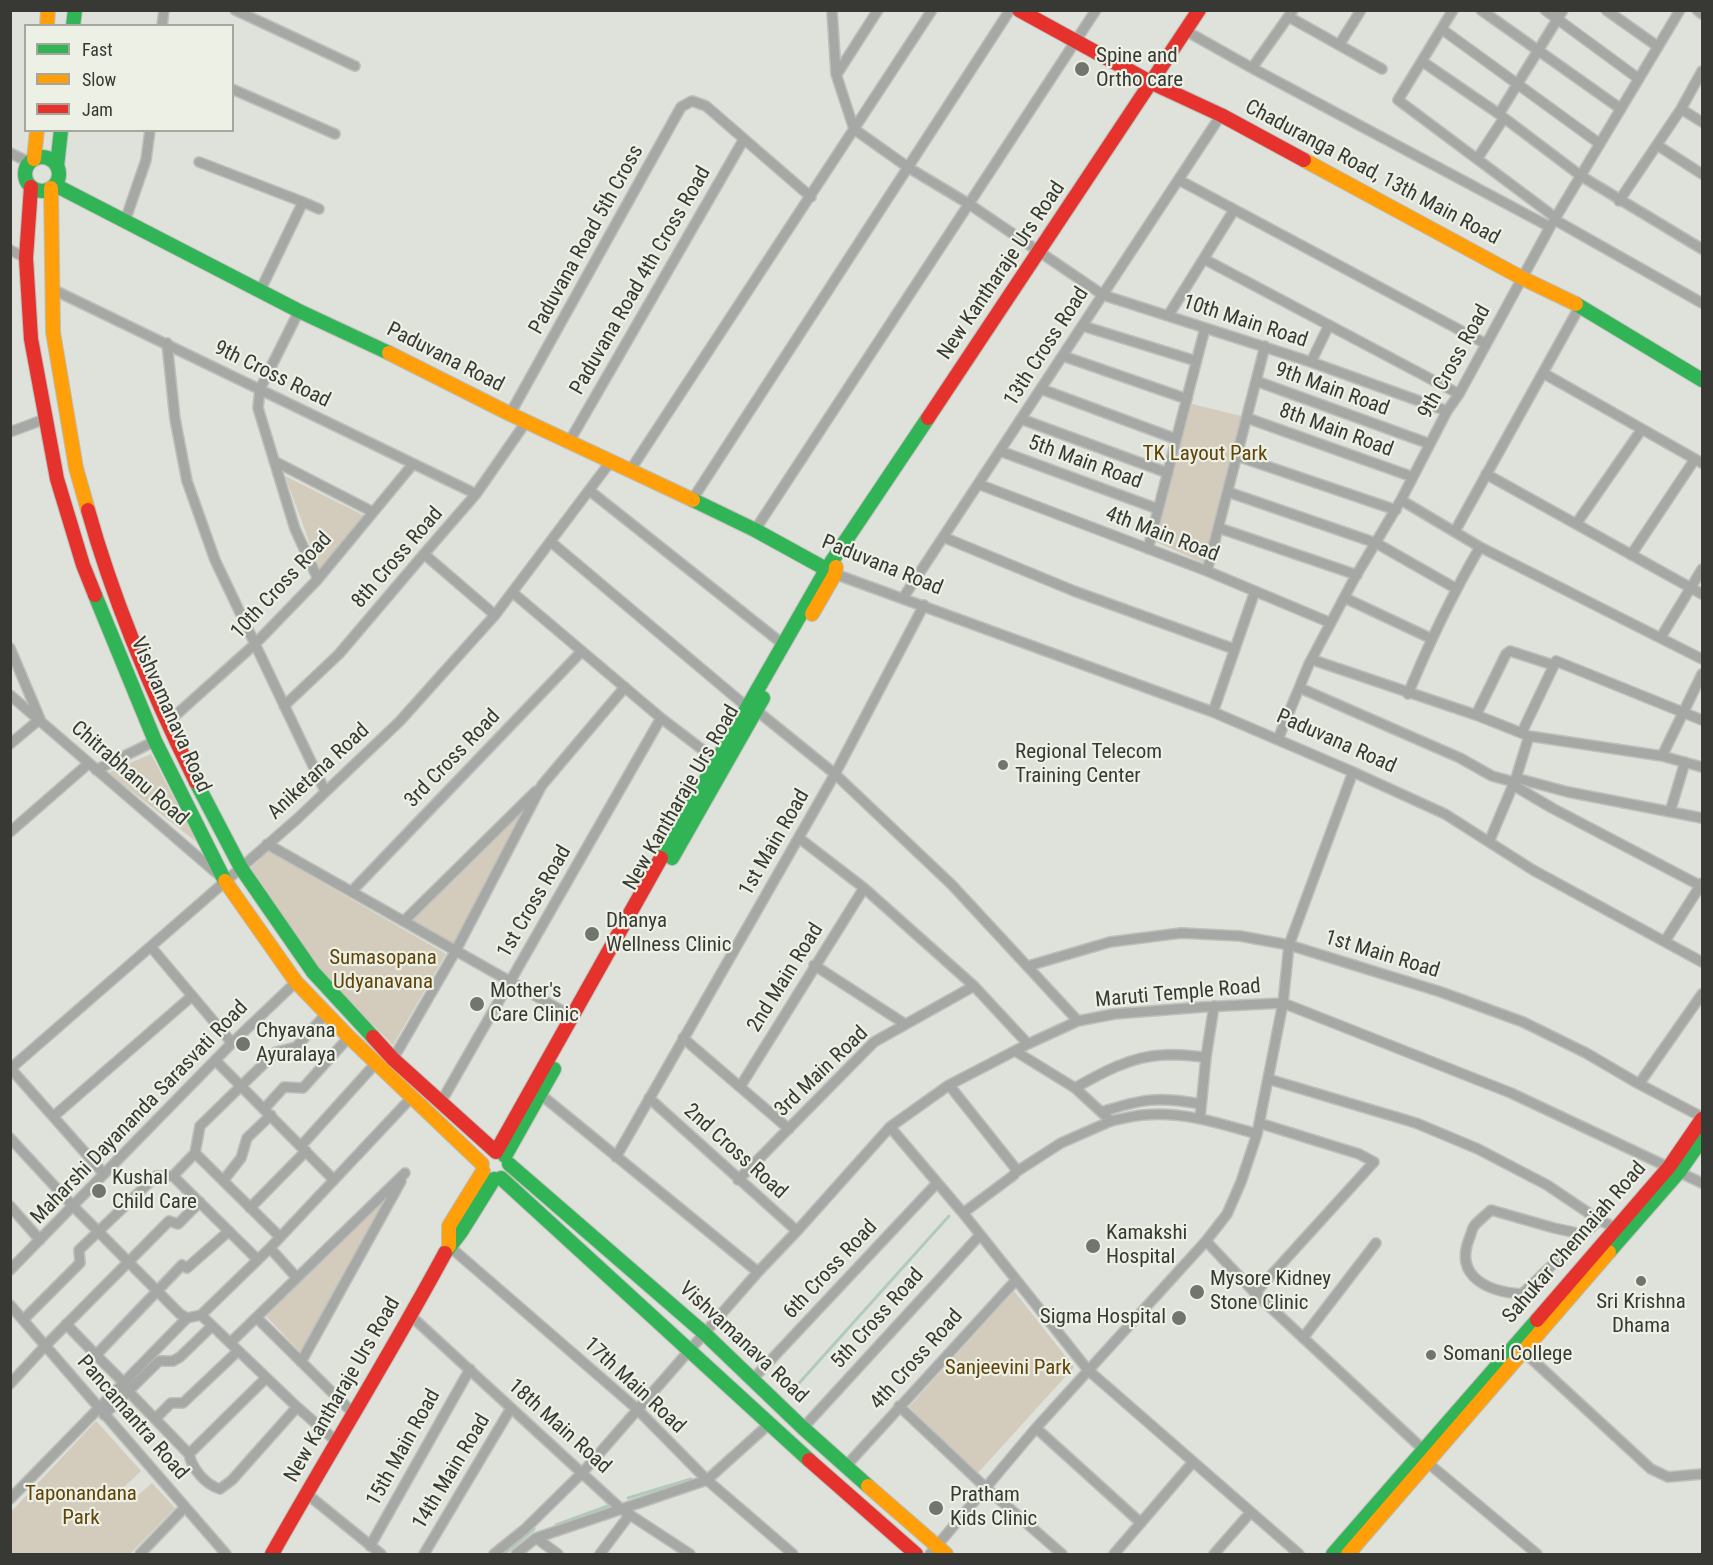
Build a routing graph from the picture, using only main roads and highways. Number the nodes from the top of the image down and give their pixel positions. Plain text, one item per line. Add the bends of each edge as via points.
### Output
1 (1019, 10) edge
2 (1199, 10) edge
3 (1152, 83) junction
4 (37, 132) edge
5 (61, 132) edge
6 (32, 160) junction
7 (57, 166) junction
8 (53, 187) junction
9 (31, 188) junction
10 (1702, 380) edge
11 (831, 572) junction
12 (752, 708) junction
13 (1702, 1118) edge
14 (1702, 1139) edge
15 (503, 1157) junction
16 (1674, 1170) junction
17 (490, 1173) junction
18 (1428, 1457) junction
19 (938, 1552) edge
20 (272, 1554) edge
21 (916, 1554) edge
22 (1333, 1554) edge
23 (1348, 1554) edge

1 - 3 main road, Chaduranga Road, 13th Main Road
2 - 3 main road, New Kantharaje Urs Road
3 - 10 main road, Chaduranga Road, 13th Main Road via 1580,306
3 - 11 main road, New Kantharaje Urs Road via 839,553
4 - 6 main road
5 - 7 main road
6 - 7 main road via 46,157
6 - 9 main road via 24,173
7 - 8 main road via 59,174
8 - 9 main road via 41,191
8 - 11 main road, Paduvana Road via 526,422 755,530
8 - 15 main road, Vishvamanava Road via 53,332 76,468 102,560 167,723 241,868 314,972 393,1059
9 - 17 main road, Vishvamanava Road via 26,258 31,339 57,479 83,565 155,741 225,881 296,982
11 - 12 main road, New Kantharaje Urs Road
11 - 12 main road, New Kantharaje Urs Road via 784,645
12 - 15 main road, New Kantharaje Urs Road
12 - 15 main road, New Kantharaje Urs Road via 716,760 573,1017
13 - 16 main road, Sahukar Chennaiah Road
14 - 16 main road, Sahukar Chennaiah Road
15 - 17 main road, New Kantharaje Urs Road via 507,1172
15 - 17 main road via 488,1154
15 - 19 main road, Vishvamanava Road via 704,1333
16 - 18 main road, Sahukar Chennaiah Road via 1524,1353
16 - 18 main road, Sahukar Chennaiah Road via 1616,1228
17 - 20 main road, New Kantharaje Urs Road via 461,1232 448,1246
17 - 21 main road, Vishvamanava Road
18 - 22 main road, Sahukar Chennaiah Road
18 - 23 main road, Sahukar Chennaiah Road

